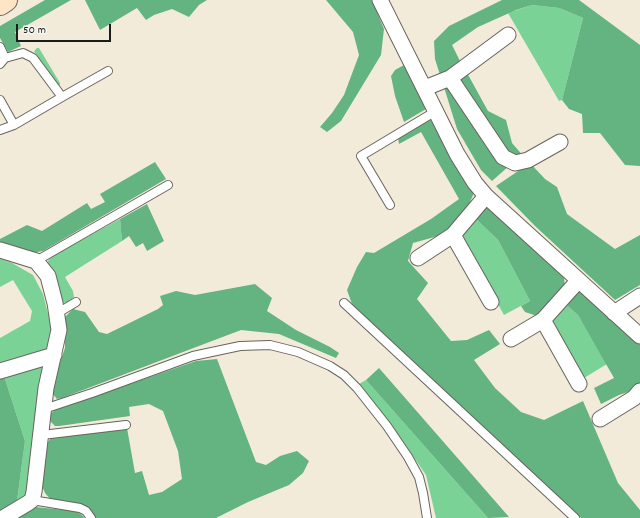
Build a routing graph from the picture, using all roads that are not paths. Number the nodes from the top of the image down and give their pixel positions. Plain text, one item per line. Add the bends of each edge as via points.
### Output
1 (6, 0) edge
2 (380, 0) edge
3 (0, 4) edge
4 (508, 35) dead end
5 (0, 47) edge
6 (3, 61) edge
7 (108, 70) dead end
8 (450, 78) junction
9 (425, 88) junction
10 (62, 97) junction
11 (0, 100) edge
12 (436, 111) junction
13 (14, 125) junction
14 (0, 130) edge
15 (560, 142) dead end
16 (168, 185) dead end
17 (486, 196) junction
18 (390, 205) dead end
19 (453, 235) junction
20 (0, 250) edge
21 (418, 258) dead end
22 (36, 261) junction
23 (578, 280) junction
24 (640, 296) edge
25 (76, 302) dead end
26 (491, 302) dead end
27 (344, 303) dead end
28 (614, 313) junction
29 (56, 314) junction
30 (543, 320) junction
31 (640, 336) edge
32 (511, 339) dead end
33 (54, 355) junction
34 (0, 371) edge
35 (579, 384) dead end
36 (638, 399) edge
37 (44, 409) junction
38 (600, 419) dead end
39 (126, 424) dead end
40 (42, 435) junction
41 (32, 500) junction
42 (3, 518) edge
43 (91, 518) edge
44 (428, 518) edge
45 (575, 518) edge

1 - 3 main road
2 - 9 street
4 - 8 street
5 - 6 lane
6 - 10 lane via 23,53 33,58
7 - 10 lane
8 - 9 street
8 - 15 street via 503,157 515,163 528,160
9 - 12 street
10 - 13 lane
11 - 13 lane
12 - 17 street via 457,154
12 - 18 lane via 361,156
13 - 14 lane
16 - 22 lane
17 - 19 street
17 - 23 street
19 - 21 street
19 - 26 street
20 - 22 street
22 - 29 street via 48,276
23 - 28 street
23 - 30 street
24 - 28 street
25 - 29 lane
27 - 45 lane
28 - 31 street
29 - 33 street via 59,330
30 - 32 street
30 - 35 street
33 - 34 street
33 - 37 street
36 - 38 street
37 - 40 street
37 - 44 lane via 193,356 240,346 270,345 298,352 344,375 387,426 419,477
39 - 40 lane
40 - 41 street
41 - 42 street
41 - 43 lane via 80,508

